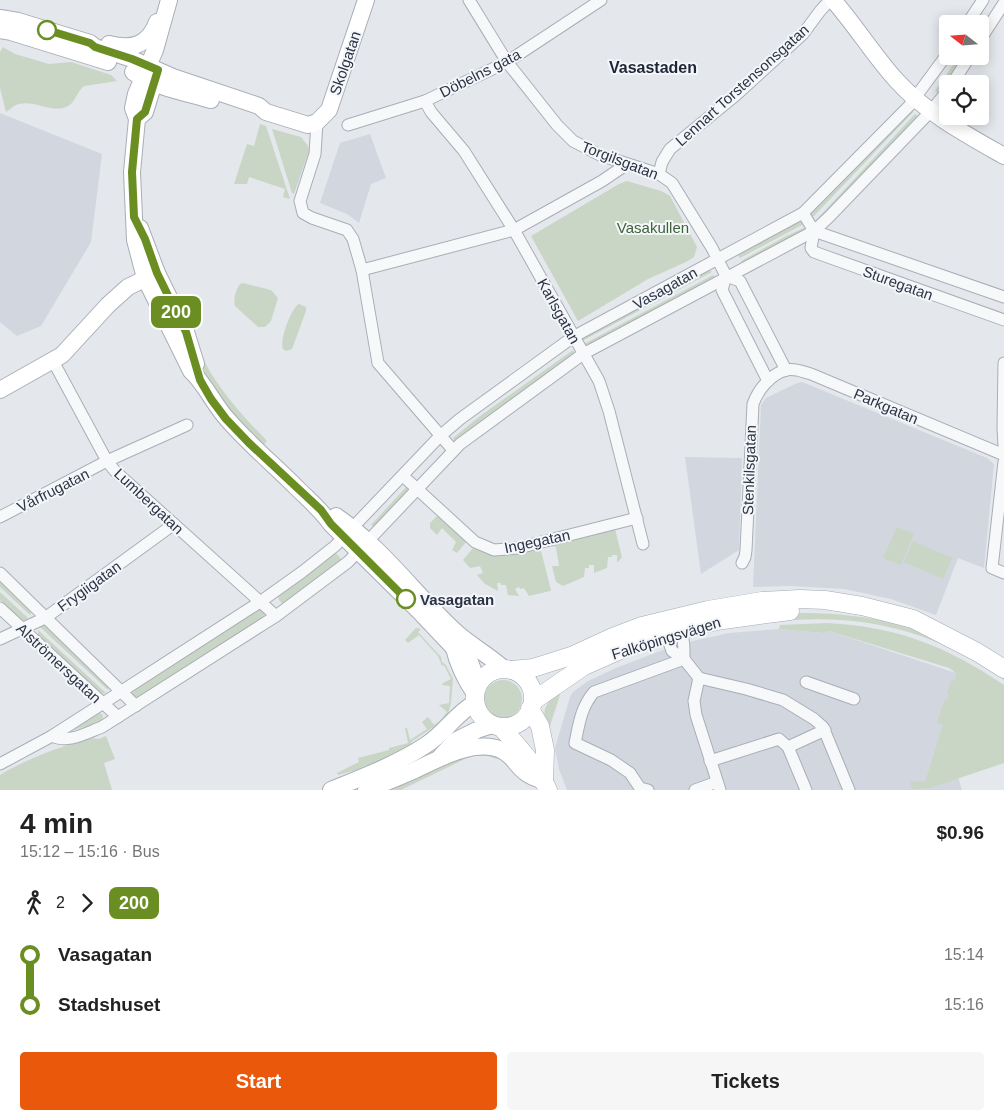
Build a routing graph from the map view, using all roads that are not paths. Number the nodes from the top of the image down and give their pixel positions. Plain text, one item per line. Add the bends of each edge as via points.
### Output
1 (168, 0) edge
2 (181, 0) edge
3 (366, 0) edge
4 (469, 0) edge
5 (601, 0) edge
6 (831, 0) edge
7 (983, 0) edge
8 (1004, 3) edge
9 (973, 15) edge
10 (0, 18) edge
11 (989, 26) edge
12 (0, 30) edge
13 (90, 43) junction
14 (507, 62) junction
15 (939, 65) edge
16 (150, 74) junction
17 (914, 98) junction
18 (425, 100) junction
19 (939, 101) edge
20 (931, 111) junction
21 (317, 122) junction
22 (348, 125) dead end
23 (1004, 156) edge
24 (627, 164) junction
25 (659, 174) junction
26 (803, 213) junction
27 (514, 230) junction
28 (814, 231) junction
29 (717, 259) junction
30 (362, 270) junction
31 (151, 276) junction
32 (726, 276) junction
33 (1004, 298) edge
34 (1004, 320) edge
35 (573, 337) junction
36 (583, 354) junction
37 (53, 361) junction
38 (1004, 363) edge
39 (786, 370) junction
40 (768, 381) junction
41 (0, 390) edge
42 (187, 425) dead end
43 (440, 436) junction
44 (1004, 446) edge
45 (453, 450) junction
46 (1004, 455) edge
47 (107, 461) junction
48 (1004, 462) edge
49 (403, 476) junction
50 (417, 488) junction
51 (0, 517) edge
52 (637, 518) junction
53 (174, 524) junction
54 (348, 533) junction
55 (643, 544) dead end
56 (363, 547) junction
57 (742, 563) dead end
58 (0, 573) edge
59 (1004, 573) edge
60 (260, 602) junction
61 (0, 608) edge
62 (276, 616) junction
63 (46, 618) junction
64 (672, 628) junction
65 (21, 629) junction
66 (0, 639) edge
67 (574, 656) junction
68 (684, 659) junction
69 (1004, 669) edge
70 (508, 670) junction
71 (699, 678) junction
72 (527, 680) junction
73 (806, 682) dead end
74 (122, 691) junction
75 (476, 694) junction
76 (854, 699) dead end
77 (103, 704) junction
78 (136, 706) junction
79 (529, 709) junction
80 (118, 717) junction
81 (497, 726) junction
82 (824, 730) junction
83 (52, 736) junction
84 (788, 747) junction
85 (442, 756) junction
86 (710, 761) junction
87 (0, 764) edge
88 (546, 786) edge
89 (718, 786) edge
90 (331, 790) edge
91 (366, 790) edge
92 (648, 790) edge
93 (695, 790) edge
94 (806, 790) edge
95 (849, 790) edge

1 - 13 main road via 155,29 144,42 126,47 96,41
1 - 16 main road
2 - 16 main road
3 - 21 main road, Skolgatan via 329,110
4 - 14 street, Torgilsgatan
5 - 14 street, Döbelns gata
6 - 17 main road
6 - 25 street, Lennart Torstensonsgatan via 803,34 670,149
7 - 9 street
8 - 11 street
10 - 13 main road
12 - 16 main road
13 - 16 main road
14 - 18 street, Döbelns gata
14 - 24 street, Torgilsgatan via 573,141
15 - 17 street, Vasagatan
16 - 21 main road via 175,91 257,114 266,112 308,125
16 - 31 main road via 136,94 132,172 135,240
17 - 20 main road
17 - 26 street, Vasagatan
18 - 22 street, Döbelns gata
18 - 27 street, Karlsgatan via 431,112 464,151
19 - 20 street, Vasagatan
20 - 23 main road
20 - 28 street, Vasagatan
21 - 30 street via 315,154 301,207 312,218 348,230
24 - 25 street, Torgilsgatan
24 - 27 street
25 - 29 street, Torgilsgatan via 672,182
26 - 28 street, Sturegatan
26 - 29 street, Vasagatan
27 - 30 street
27 - 35 street, Karlsgatan
28 - 32 street, Vasagatan
28 - 33 street, Sturegatan
28 - 34 street, Sturegatan via 811,248 814,252
29 - 32 street, Torgilsgatan
29 - 35 street, Vasagatan
30 - 43 street via 378,363
31 - 37 main road via 128,287
31 - 54 main road via 191,371 226,419 321,510 331,524
32 - 36 street, Vasagatan
32 - 39 street, Torgilsgatan via 740,281
32 - 40 street, Torgilsgatan via 722,290
35 - 36 street, Karlsgatan
35 - 43 street, Vasagatan
36 - 45 street, Vasagatan
36 - 52 street, Karlsgatan via 599,381 609,411
37 - 41 main road
37 - 47 street, Lumbergatan
38 - 44 street
39 - 40 street
39 - 46 street, Parkgatan via 811,374
40 - 57 street, Stenkilsgatan via 753,404 746,550
42 - 47 street, Vårfrugatan
43 - 45 street
43 - 49 street, Vasagatan
45 - 50 street, Vasagatan
47 - 51 street, Vårfrugatan
47 - 53 street, Lumbergatan
48 - 59 street via 992,568
49 - 50 street, Ingegatan
49 - 54 street, Vasagatan
50 - 52 street, Ingegatan via 475,542 494,550 518,548
50 - 56 street, Vasagatan
52 - 55 street, Karlsgatan
53 - 60 street, Lumbergatan
53 - 63 street, Frygiigatan
54 - 56 main road
54 - 60 street, Vasagatan
56 - 62 street, Vasagatan
56 - 70 main road via 387,558 458,634
56 - 75 main road via 454,648 464,678
58 - 63 street, Alströmersgatan
60 - 62 street, Lumbergatan
60 - 74 street, Vasagatan
61 - 65 street, Alströmersgatan
62 - 78 street, Vasagatan
63 - 65 street, Frygiigatan
63 - 74 street, Alströmersgatan
64 - 67 main road, Falköpingsvägen via 642,626
64 - 68 street via 672,651
64 - 69 main road, Falköpingsvägen via 708,610 762,601 825,600 913,619
64 - 79 main road, Falköpingsvägen via 584,666
65 - 66 street, Frygiigatan
65 - 77 street, Alströmersgatan
67 - 70 main road, Falköpingsvägen via 532,668
67 - 72 main road, Falköpingsvägen via 549,674
68 - 71 street
68 - 92 street via 594,692 586,701 580,722 575,743 611,760 630,773 640,788
70 - 72 main road
70 - 75 main road via 489,673
71 - 82 street via 783,700 814,719
71 - 86 street via 694,701
72 - 79 main road via 530,687
73 - 76 street
74 - 77 street, Vasagatan
74 - 78 street, Alströmersgatan
75 - 81 main road via 481,716
75 - 90 main road via 442,734 425,746
77 - 80 street, Alströmersgatan
77 - 83 street, Vasagatan
78 - 80 street, Vasagatan
79 - 81 main road via 518,723
79 - 88 main road via 530,729 537,753 544,762
80 - 83 street, Vasagatan via 102,727 70,738
81 - 85 main road via 477,730 454,741
81 - 88 main road via 522,749
82 - 84 street
82 - 95 street
83 - 87 street, Vasagatan
84 - 86 street via 779,739
84 - 94 street
85 - 88 main road via 480,746 493,747 513,758 525,773
85 - 91 main road
86 - 89 street
89 - 93 street

